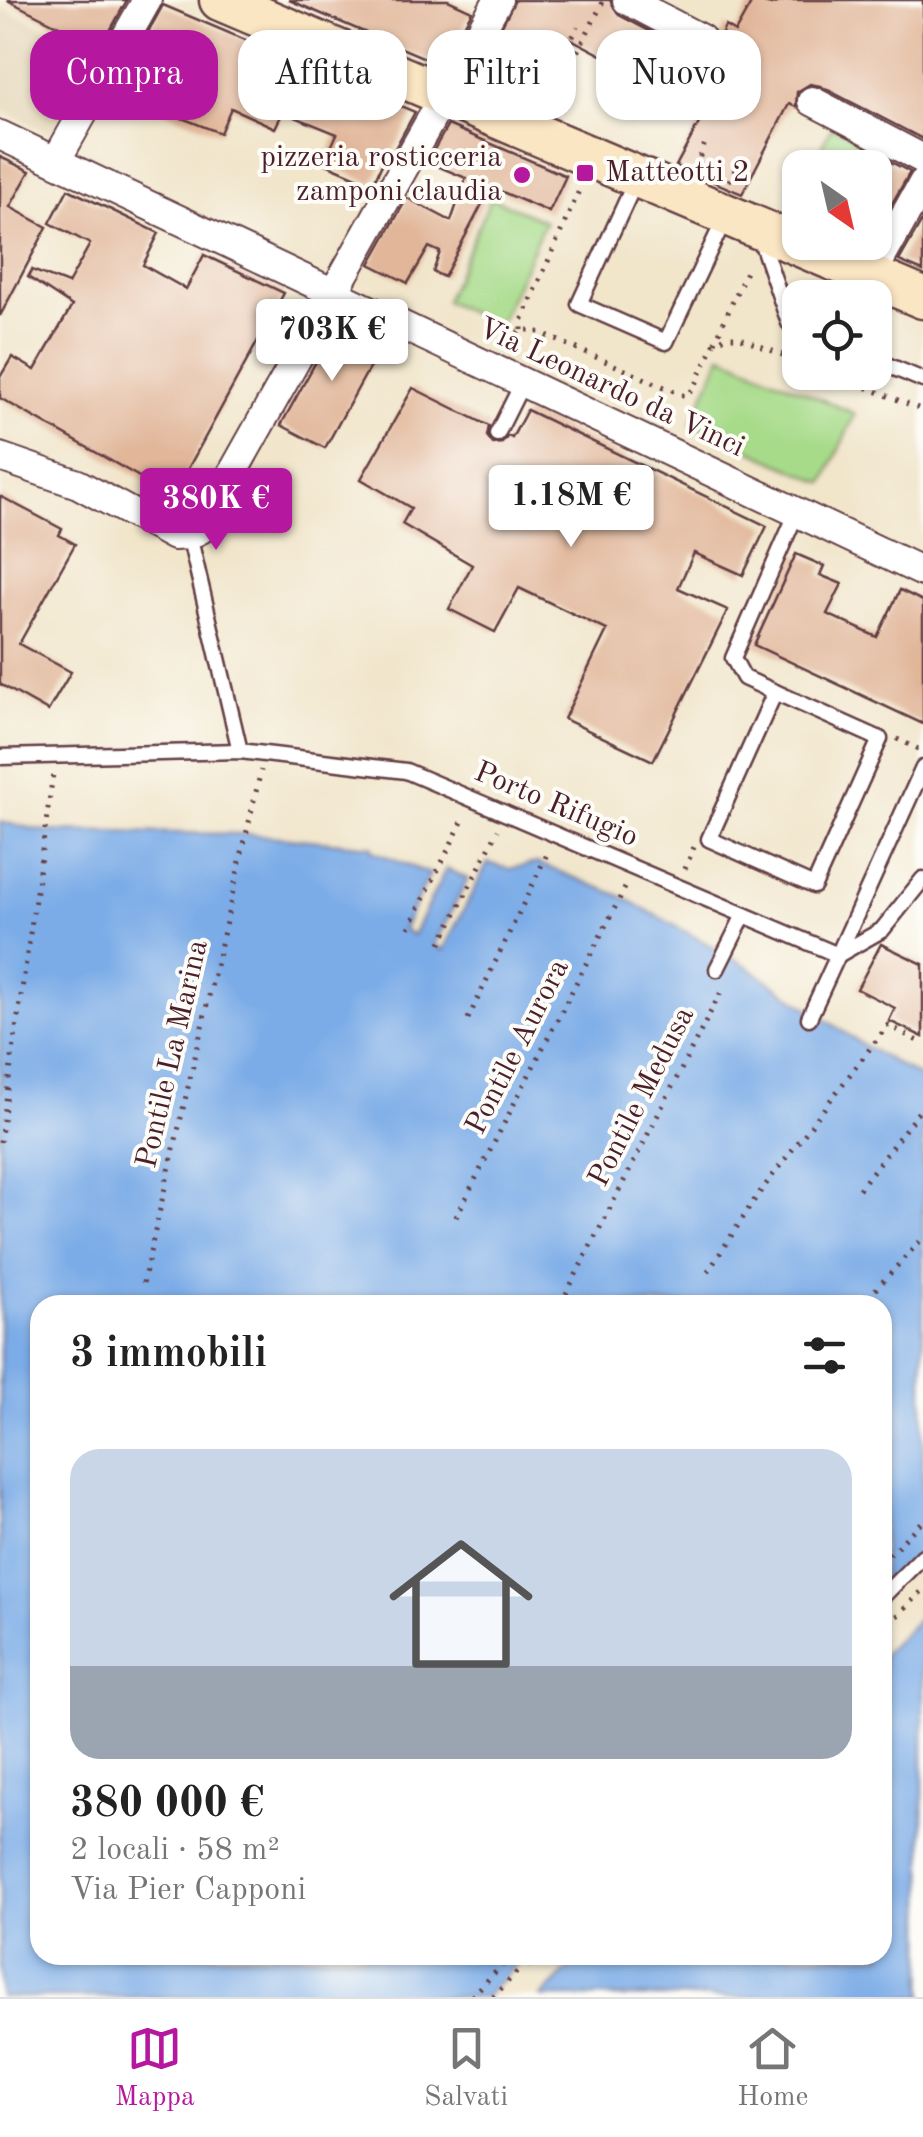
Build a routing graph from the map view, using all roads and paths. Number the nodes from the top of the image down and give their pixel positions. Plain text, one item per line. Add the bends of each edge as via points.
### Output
1 (147, 0) edge
2 (220, 0) edge
3 (604, 0) edge
4 (626, 0) edge
5 (487, 3) edge
6 (578, 27) dead end
7 (475, 30) edge
8 (684, 30) edge
9 (576, 31) edge
10 (576, 54) edge
11 (427, 89) edge
12 (812, 102) dead end
13 (431, 120) edge
14 (501, 120) edge
15 (0, 134) edge
16 (705, 143) dead end
17 (923, 159) edge
18 (740, 160) dead end
19 (56, 161) junction
20 (584, 178) dead end
21 (638, 178) junction
22 (923, 183) edge
23 (741, 221) junction
24 (748, 267) dead end
25 (871, 276) junction
26 (334, 293) junction
27 (923, 298) edge
28 (782, 308) edge
29 (522, 330) junction
30 (497, 344) dead end
31 (714, 344) junction
32 (782, 355) edge
33 (892, 367) edge
34 (923, 380) edge
35 (523, 382) junction
36 (873, 390) edge
37 (923, 410) edge
38 (497, 434) dead end
39 (0, 457) edge
40 (797, 512) junction
41 (189, 535) junction
42 (923, 572) edge
43 (775, 692) junction
44 (880, 739) junction
45 (240, 751) junction
46 (923, 751) edge
47 (265, 754) junction
48 (56, 756) junction
49 (0, 757) edge
50 (923, 768) edge
51 (473, 800) junction
52 (506, 814) junction
53 (709, 839) junction
54 (542, 864) dead end
55 (923, 880) edge
56 (677, 887) junction
57 (620, 896) dead end
58 (744, 915) junction
59 (409, 928) dead end
60 (441, 943) dead end
61 (838, 955) junction
62 (724, 972) joint
63 (809, 1018) dead end
64 (468, 1019) dead end
65 (923, 1044) edge
66 (923, 1106) edge
67 (0, 1142) edge
68 (859, 1189) dead end
69 (456, 1218) dead end
70 (923, 1238) edge
71 (708, 1272) dead end
72 (143, 1283) dead end
73 (566, 1294) dead end
74 (870, 1295) edge
75 (923, 1520) edge
76 (892, 1552) edge
77 (923, 1556) edge
78 (892, 1587) edge
79 (923, 1590) edge
80 (892, 1621) edge
81 (502, 1965) edge
82 (524, 1965) edge
83 (472, 1996) edge
84 (492, 1997) edge

1 - 19 street
2 - 11 street
3 - 10 path
4 - 8 street
5 - 7 street
6 - 9 path
12 - 17 street
13 - 26 street
14 - 21 street
15 - 19 street, Via Leonardo da Vinci
16 - 18 path via 694,166 730,182
19 - 26 street, Via Leonardo da Vinci
20 - 29 path
21 - 23 street
21 - 23 lane via 579,304 666,342
22 - 25 street
23 - 25 street
23 - 28 lane
24 - 31 path
25 - 27 street
26 - 35 street, Via Leonardo da Vinci
26 - 41 street via 204,524
29 - 30 path
29 - 31 path via 685,396
31 - 32 path via 738,338
33 - 34 lane
35 - 38 lane
35 - 40 street, Via Leonardo da Vinci
36 - 37 path
39 - 41 street via 78,484 167,533
40 - 42 street, Via Leonardo da Vinci
40 - 43 lane via 733,658 744,678
41 - 45 lane
43 - 44 lane
43 - 53 lane
44 - 46 path via 890,736
44 - 53 lane via 814,886
45 - 47 lane, Porto Rifugio
45 - 48 lane, Porto Rifugio
47 - 51 lane, Porto Rifugio via 406,772
47 - 72 path, Pontile La Marina
48 - 49 lane, Porto Rifugio
48 - 67 path
50 - 61 lane
51 - 52 lane, Porto Rifugio
51 - 59 path
52 - 56 lane, Porto Rifugio
52 - 60 path
53 - 56 path via 696,844
54 - 64 path
55 - 61 lane via 882,930
56 - 58 lane, Porto Rifugio
57 - 69 path, Pontile Aurora
58 - 61 lane, Porto Rifugio
58 - 62 lane
61 - 63 lane
62 - 73 path, Pontile Medusa
65 - 71 path via 888,1025 757,1196
66 - 68 path
70 - 74 path
75 - 76 path
77 - 78 lane
79 - 80 path
81 - 83 path
82 - 84 path

